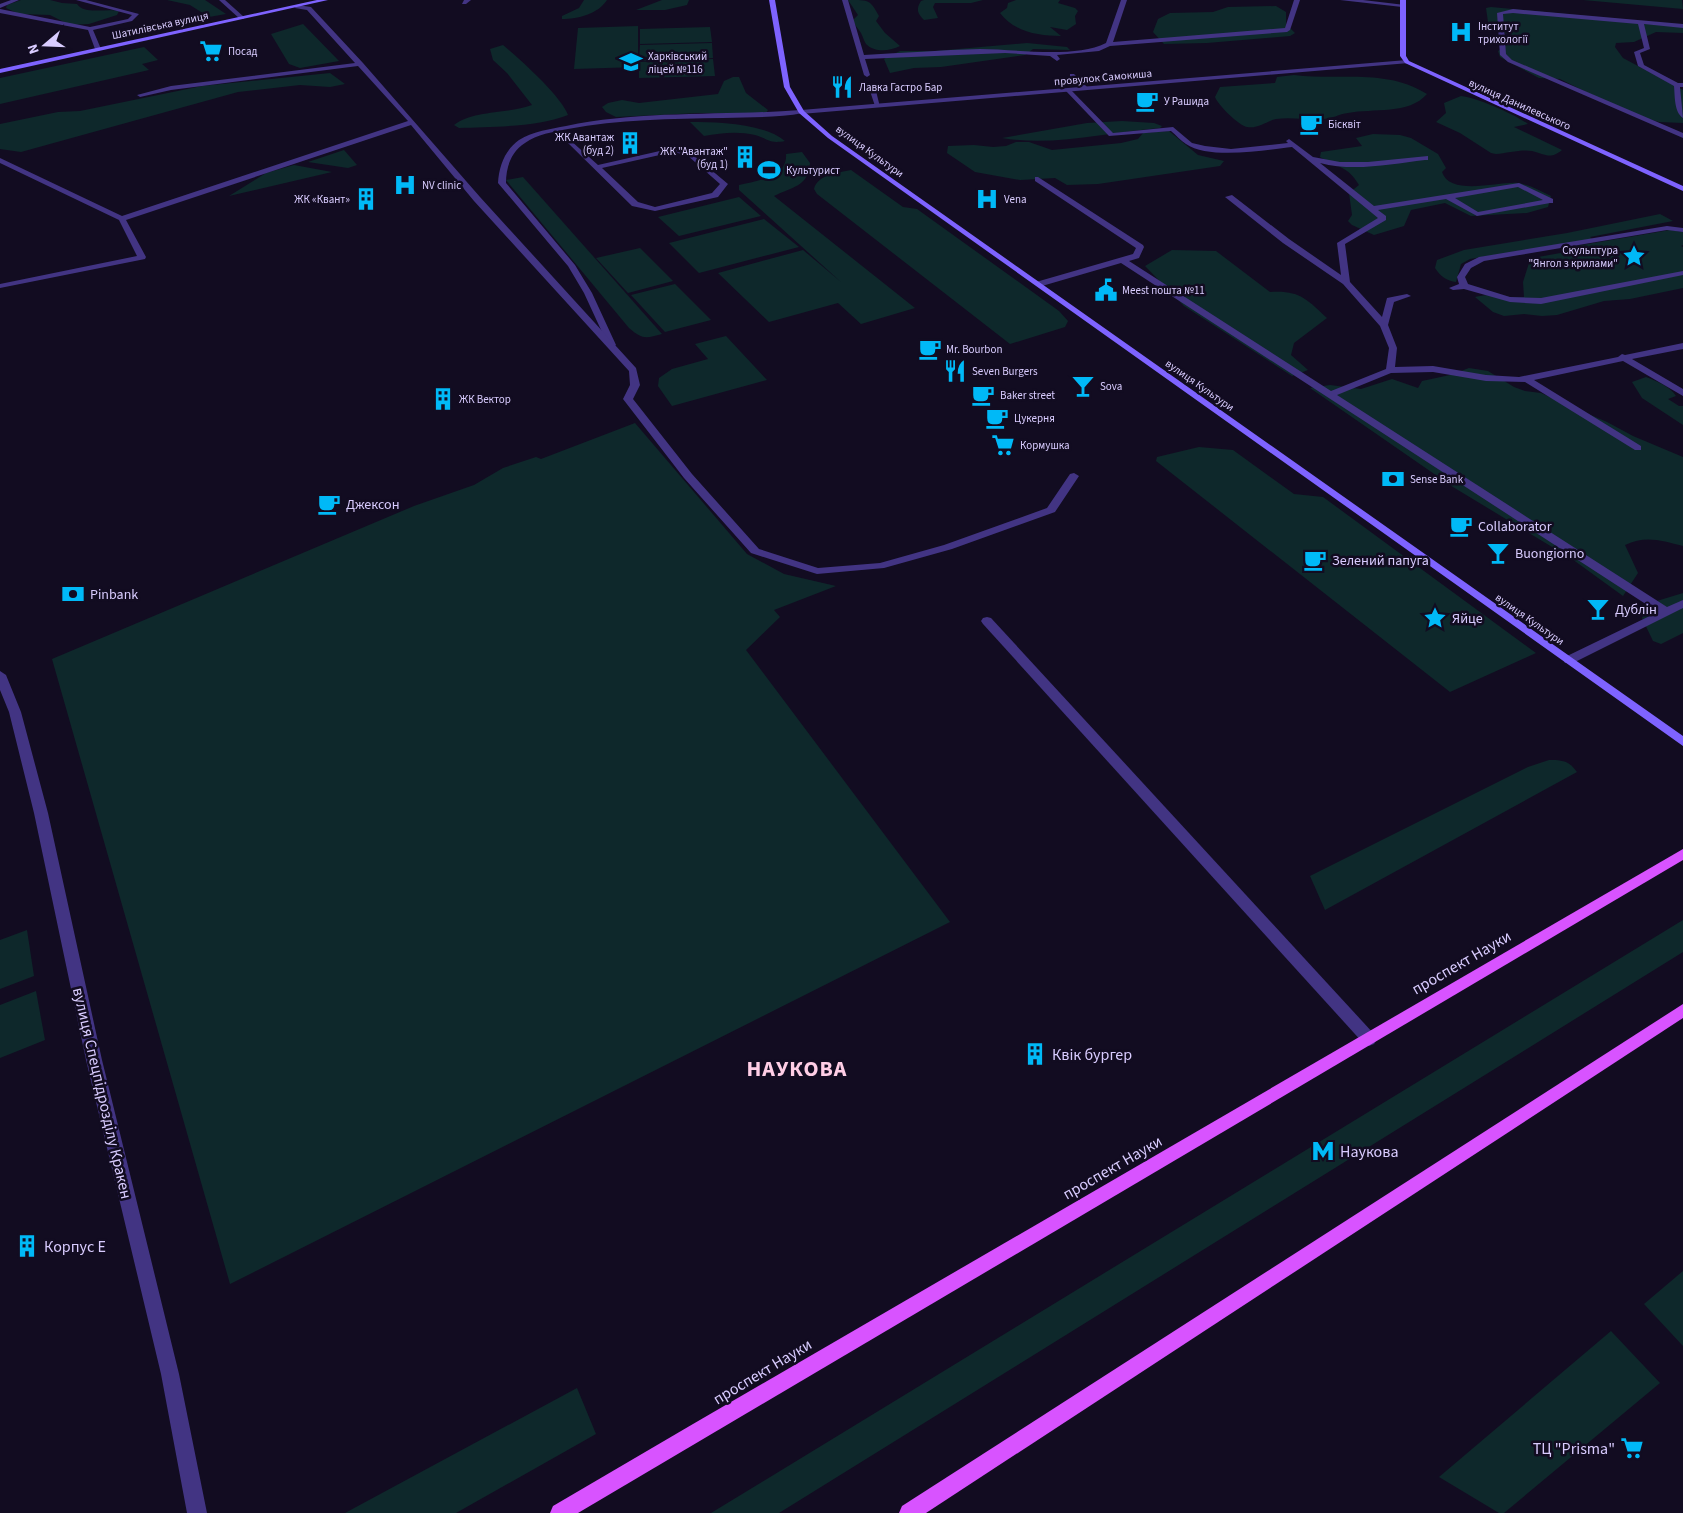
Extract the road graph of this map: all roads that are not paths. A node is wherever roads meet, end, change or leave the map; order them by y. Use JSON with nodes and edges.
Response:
{"nodes":[{"id":1,"x":16,"y":0,"type":"edge"},
{"id":2,"x":79,"y":0,"type":"edge"},
{"id":3,"x":222,"y":0,"type":"edge"},
{"id":4,"x":325,"y":0,"type":"edge"},
{"id":5,"x":772,"y":0,"type":"edge"},
{"id":6,"x":845,"y":0,"type":"edge"},
{"id":7,"x":1124,"y":0,"type":"edge"},
{"id":8,"x":1296,"y":0,"type":"edge"},
{"id":9,"x":1343,"y":0,"type":"edge"},
{"id":10,"x":1403,"y":3,"type":"edge"},
{"id":11,"x":0,"y":6,"type":"edge"},
{"id":12,"x":297,"y":6,"type":"junction"},
{"id":13,"x":0,"y":12,"type":"edge"},
{"id":14,"x":242,"y":18,"type":"junction"},
{"id":15,"x":1640,"y":22,"type":"junction"},
{"id":16,"x":1683,"y":26,"type":"edge"},
{"id":17,"x":90,"y":29,"type":"junction"},
{"id":18,"x":1109,"y":44,"type":"junction"},
{"id":19,"x":98,"y":50,"type":"junction"},
{"id":20,"x":1052,"y":54,"type":"junction"},
{"id":21,"x":862,"y":57,"type":"junction"},
{"id":22,"x":1058,"y":60,"type":"dead end"},
{"id":23,"x":1407,"y":62,"type":"junction"},
{"id":24,"x":361,"y":64,"type":"junction"},
{"id":25,"x":0,"y":71,"type":"edge"},
{"id":26,"x":867,"y":75,"type":"dead end"},
{"id":27,"x":1072,"y":75,"type":"dead end"},
{"id":28,"x":1680,"y":85,"type":"edge"},
{"id":29,"x":1085,"y":88,"type":"junction"},
{"id":30,"x":1068,"y":90,"type":"junction"},
{"id":31,"x":873,"y":91,"type":"dead end"},
{"id":32,"x":140,"y":95,"type":"dead end"},
{"id":33,"x":878,"y":106,"type":"junction"},
{"id":34,"x":801,"y":112,"type":"junction"},
{"id":35,"x":1683,"y":116,"type":"edge"},
{"id":36,"x":412,"y":122,"type":"junction"},
{"id":37,"x":1683,"y":136,"type":"edge"},
{"id":38,"x":570,"y":142,"type":"dead end"},
{"id":39,"x":1308,"y":157,"type":"junction"},
{"id":40,"x":1425,"y":158,"type":"dead end"},
{"id":41,"x":0,"y":160,"type":"edge"},
{"id":42,"x":597,"y":167,"type":"junction"},
{"id":43,"x":1038,"y":179,"type":"dead end"},
{"id":44,"x":1683,"y":189,"type":"edge"},
{"id":45,"x":1229,"y":197,"type":"dead end"},
{"id":46,"x":1448,"y":198,"type":"junction"},
{"id":47,"x":1372,"y":209,"type":"junction"},
{"id":48,"x":122,"y":219,"type":"junction"},
{"id":49,"x":1683,"y":230,"type":"edge"},
{"id":50,"x":1122,"y":260,"type":"junction"},
{"id":51,"x":1683,"y":274,"type":"edge"},
{"id":52,"x":1346,"y":282,"type":"junction"},
{"id":53,"x":1038,"y":284,"type":"junction"},
{"id":54,"x":0,"y":286,"type":"edge"},
{"id":55,"x":1464,"y":286,"type":"junction"},
{"id":56,"x":1453,"y":288,"type":"dead end"},
{"id":57,"x":1407,"y":296,"type":"dead end"},
{"id":58,"x":1384,"y":325,"type":"junction"},
{"id":59,"x":612,"y":345,"type":"junction"},
{"id":60,"x":1683,"y":346,"type":"edge"},
{"id":61,"x":1622,"y":357,"type":"junction"},
{"id":62,"x":1390,"y":370,"type":"junction"},
{"id":63,"x":1528,"y":379,"type":"junction"},
{"id":64,"x":1683,"y":393,"type":"edge"},
{"id":65,"x":1330,"y":395,"type":"junction"},
{"id":66,"x":1638,"y":448,"type":"dead end"},
{"id":67,"x":1074,"y":476,"type":"dead end"},
{"id":68,"x":1683,"y":604,"type":"edge"},
{"id":69,"x":1667,"y":612,"type":"junction"},
{"id":70,"x":986,"y":621,"type":"dead end"},
{"id":71,"x":1569,"y":660,"type":"junction"},
{"id":72,"x":0,"y":675,"type":"edge"},
{"id":73,"x":1683,"y":742,"type":"edge"},
{"id":74,"x":1683,"y":854,"type":"edge"},
{"id":75,"x":1683,"y":1010,"type":"edge"},
{"id":76,"x":1369,"y":1038,"type":"junction"},
{"id":77,"x":197,"y":1513,"type":"edge"},
{"id":78,"x":560,"y":1513,"type":"edge"},
{"id":79,"x":909,"y":1513,"type":"edge"}],
"edges":[{"from":1,"to":11,"type":"street"},
{"from":2,"to":17,"type":"street"},
{"from":3,"to":14,"type":"street"},
{"from":4,"to":12,"type":"street","name":"Шатилівська вулиця"},
{"from":5,"to":34,"type":"street","name":"вулиця Культури"},
{"from":6,"to":21,"type":"street"},
{"from":7,"to":18,"type":"street"},
{"from":8,"to":18,"type":"street"},
{"from":9,"to":10,"type":"street"},
{"from":10,"to":23,"type":"street"},
{"from":12,"to":14,"type":"street","name":"Шатилівська вулиця"},
{"from":12,"to":24,"type":"street"},
{"from":13,"to":17,"type":"street"},
{"from":14,"to":19,"type":"street","name":"Шатилівська вулиця"},
{"from":15,"to":16,"type":"street"},
{"from":15,"to":28,"type":"street"},
{"from":15,"to":37,"type":"street"},
{"from":17,"to":19,"type":"street"},
{"from":18,"to":20,"type":"street"},
{"from":19,"to":25,"type":"street","name":"Шатилівська вулиця"},
{"from":20,"to":21,"type":"street"},
{"from":20,"to":22,"type":"street"},
{"from":21,"to":26,"type":"street"},
{"from":23,"to":29,"type":"street","name":"провулок Самокиша"},
{"from":23,"to":44,"type":"street","name":"вулиця Данилевського"},
{"from":24,"to":32,"type":"street"},
{"from":24,"to":36,"type":"street"},
{"from":27,"to":29,"type":"street"},
{"from":28,"to":35,"type":"street"},
{"from":29,"to":30,"type":"street","name":"провулок Самокиша"},
{"from":30,"to":33,"type":"street","name":"провулок Самокиша"},
{"from":30,"to":39,"type":"street"},
{"from":31,"to":33,"type":"street"},
{"from":33,"to":34,"type":"street","name":"провулок Самокиша"},
{"from":34,"to":53,"type":"street","name":"вулиця Культури"},
{"from":34,"to":59,"type":"street","name":"провулок Самокиша"},
{"from":36,"to":48,"type":"street"},
{"from":36,"to":59,"type":"street"},
{"from":38,"to":42,"type":"street"},
{"from":39,"to":40,"type":"street"},
{"from":39,"to":47,"type":"street"},
{"from":41,"to":48,"type":"street"},
{"from":42,"to":42,"type":"street"},
{"from":43,"to":50,"type":"street"},
{"from":45,"to":52,"type":"street"},
{"from":46,"to":46,"type":"street"},
{"from":46,"to":47,"type":"street"},
{"from":47,"to":52,"type":"street"},
{"from":48,"to":54,"type":"street"},
{"from":49,"to":55,"type":"street"},
{"from":50,"to":53,"type":"street"},
{"from":50,"to":65,"type":"street"},
{"from":51,"to":55,"type":"street"},
{"from":52,"to":58,"type":"street"},
{"from":53,"to":71,"type":"street","name":"вулиця Культури"},
{"from":55,"to":56,"type":"street"},
{"from":57,"to":58,"type":"street"},
{"from":58,"to":62,"type":"street"},
{"from":59,"to":67,"type":"street"},
{"from":60,"to":61,"type":"street"},
{"from":61,"to":63,"type":"street"},
{"from":61,"to":64,"type":"street"},
{"from":62,"to":63,"type":"street"},
{"from":62,"to":65,"type":"street"},
{"from":63,"to":66,"type":"street"},
{"from":65,"to":69,"type":"street"},
{"from":68,"to":69,"type":"street"},
{"from":69,"to":71,"type":"street"},
{"from":70,"to":76,"type":"street"},
{"from":71,"to":73,"type":"street","name":"вулиця Культури"},
{"from":72,"to":77,"type":"street","name":"вулиця Спецпідрозділу Кракен"},
{"from":74,"to":76,"type":"main road","name":"проспект Науки"},
{"from":75,"to":79,"type":"main road"},
{"from":76,"to":78,"type":"main road","name":"проспект Науки"}]}
